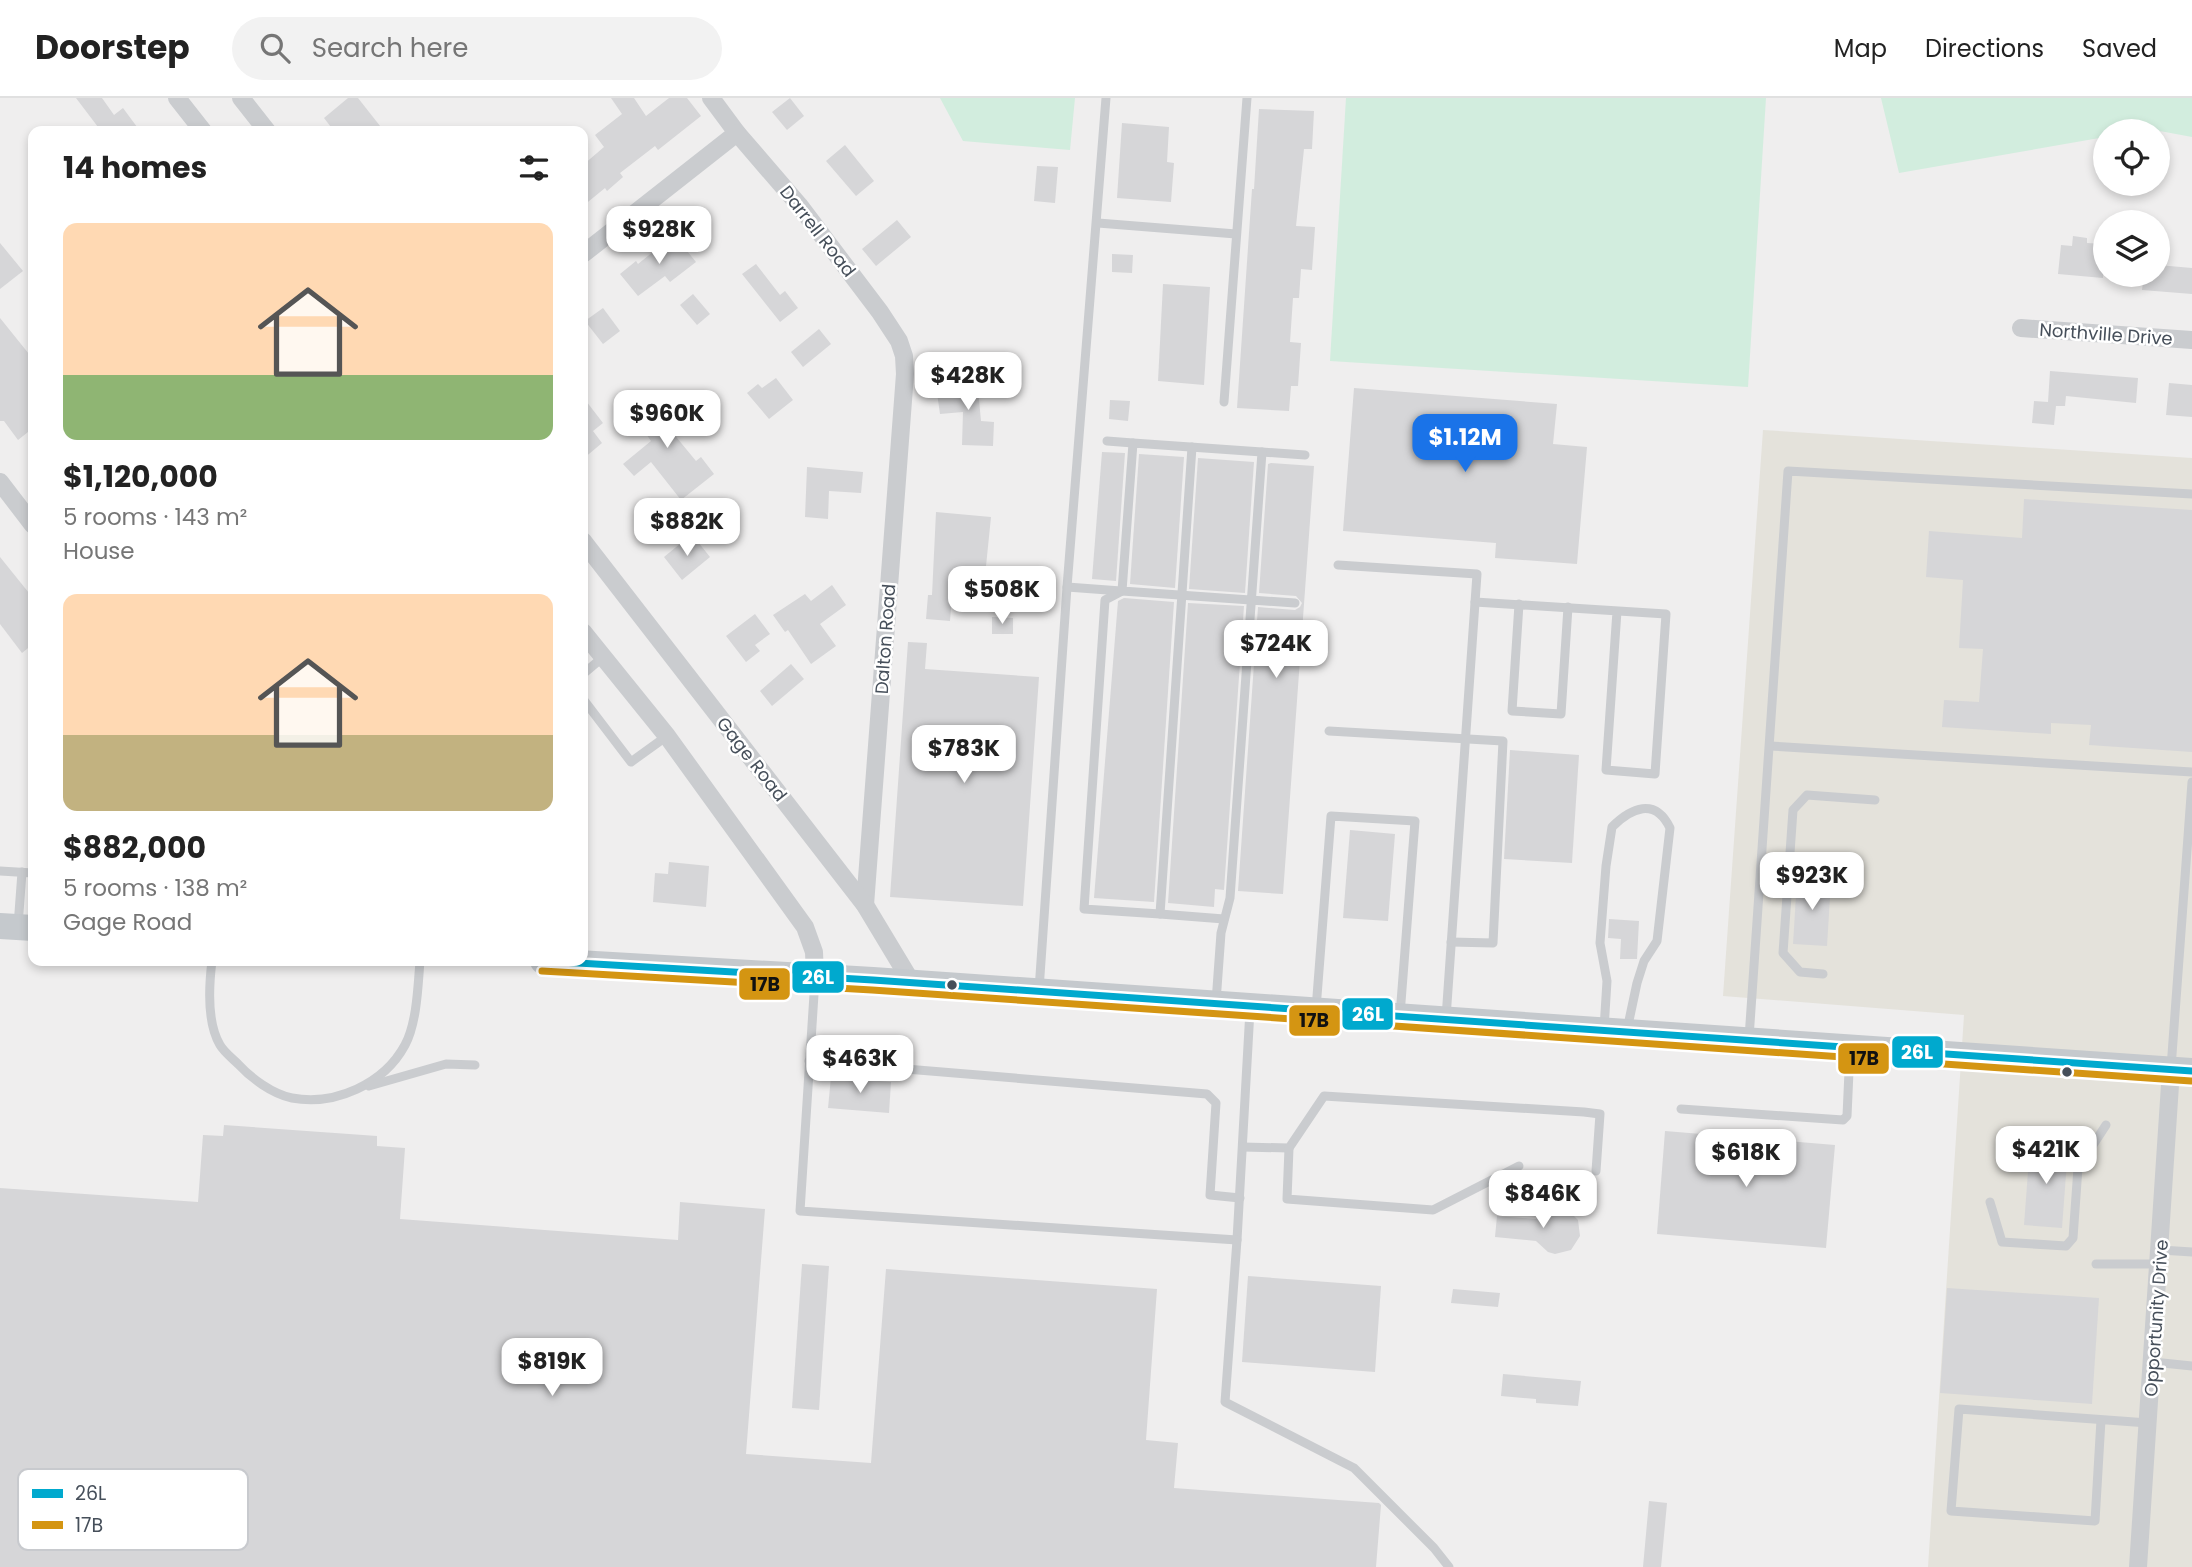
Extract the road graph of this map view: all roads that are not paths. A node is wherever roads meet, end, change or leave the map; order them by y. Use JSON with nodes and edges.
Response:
{"nodes":[{"id":1,"x":177,"y":98,"type":"edge"},
{"id":2,"x":241,"y":98,"type":"edge"},
{"id":3,"x":712,"y":98,"type":"edge"},
{"id":4,"x":1106,"y":98,"type":"edge"},
{"id":5,"x":1247,"y":98,"type":"edge"},
{"id":6,"x":199,"y":126,"type":"edge"},
{"id":7,"x":263,"y":126,"type":"edge"},
{"id":8,"x":737,"y":133,"type":"junction"},
{"id":9,"x":1098,"y":223,"type":"junction"},
{"id":10,"x":1236,"y":234,"type":"junction"},
{"id":11,"x":588,"y":250,"type":"edge"},
{"id":12,"x":2021,"y":328,"type":"dead end"},
{"id":13,"x":2192,"y":340,"type":"edge"},
{"id":14,"x":905,"y":374,"type":"joint"},
{"id":15,"x":1224,"y":402,"type":"dead end"},
{"id":16,"x":1107,"y":442,"type":"dead end"},
{"id":17,"x":1133,"y":443,"type":"junction"},
{"id":18,"x":1192,"y":447,"type":"junction"},
{"id":19,"x":1262,"y":452,"type":"junction"},
{"id":20,"x":1306,"y":455,"type":"dead end"},
{"id":21,"x":0,"y":482,"type":"edge"},
{"id":22,"x":2192,"y":494,"type":"edge"},
{"id":23,"x":28,"y":518,"type":"edge"},
{"id":24,"x":588,"y":547,"type":"edge"},
{"id":25,"x":1338,"y":565,"type":"dead end"},
{"id":26,"x":1067,"y":587,"type":"junction"},
{"id":27,"x":1122,"y":591,"type":"junction"},
{"id":28,"x":1182,"y":595,"type":"junction"},
{"id":29,"x":1251,"y":600,"type":"junction"},
{"id":30,"x":1475,"y":601,"type":"junction"},
{"id":31,"x":1295,"y":603,"type":"dead end"},
{"id":32,"x":1519,"y":604,"type":"junction"},
{"id":33,"x":1568,"y":607,"type":"junction"},
{"id":34,"x":1617,"y":611,"type":"junction"},
{"id":35,"x":588,"y":639,"type":"edge"},
{"id":36,"x":602,"y":658,"type":"junction"},
{"id":37,"x":588,"y":670,"type":"edge"},
{"id":38,"x":588,"y":706,"type":"edge"},
{"id":39,"x":1329,"y":732,"type":"dead end"},
{"id":40,"x":667,"y":736,"type":"junction"},
{"id":41,"x":1466,"y":738,"type":"junction"},
{"id":42,"x":1770,"y":746,"type":"junction"},
{"id":43,"x":2192,"y":772,"type":"edge"},
{"id":44,"x":2192,"y":782,"type":"edge"},
{"id":45,"x":1875,"y":800,"type":"dead end"},
{"id":46,"x":0,"y":871,"type":"edge"},
{"id":47,"x":22,"y":872,"type":"junction"},
{"id":48,"x":28,"y":873,"type":"edge"},
{"id":49,"x":865,"y":905,"type":"junction"},
{"id":50,"x":1160,"y":914,"type":"junction"},
{"id":51,"x":1224,"y":919,"type":"junction"},
{"id":52,"x":17,"y":927,"type":"edge"},
{"id":53,"x":1451,"y":942,"type":"junction"},
{"id":54,"x":588,"y":964,"type":"edge"},
{"id":55,"x":211,"y":966,"type":"edge"},
{"id":56,"x":419,"y":966,"type":"edge"},
{"id":57,"x":1823,"y":974,"type":"dead end"},
{"id":58,"x":815,"y":977,"type":"junction"},
{"id":59,"x":912,"y":983,"type":"junction"},
{"id":60,"x":1039,"y":992,"type":"junction"},
{"id":61,"x":1216,"y":1004,"type":"junction"},
{"id":62,"x":1250,"y":1006,"type":"junction"},
{"id":63,"x":1316,"y":1011,"type":"junction"},
{"id":64,"x":1400,"y":1016,"type":"junction"},
{"id":65,"x":1445,"y":1019,"type":"junction"},
{"id":66,"x":1615,"y":1031,"type":"junction"},
{"id":67,"x":1749,"y":1040,"type":"junction"},
{"id":68,"x":1850,"y":1047,"type":"junction"},
{"id":69,"x":809,"y":1061,"type":"junction"},
{"id":70,"x":475,"y":1065,"type":"dead end"},
{"id":71,"x":2181,"y":1070,"type":"edge"},
{"id":72,"x":360,"y":1089,"type":"junction"},
{"id":73,"x":1681,"y":1109,"type":"dead end"},
{"id":74,"x":2106,"y":1125,"type":"dead end"},
{"id":75,"x":1243,"y":1147,"type":"junction"},
{"id":76,"x":1289,"y":1148,"type":"junction"},
{"id":77,"x":1519,"y":1166,"type":"dead end"},
{"id":78,"x":1596,"y":1171,"type":"dead end"},
{"id":79,"x":1240,"y":1198,"type":"junction"},
{"id":80,"x":1990,"y":1202,"type":"dead end"},
{"id":81,"x":1237,"y":1240,"type":"junction"},
{"id":82,"x":2192,"y":1252,"type":"edge"},
{"id":83,"x":2160,"y":1257,"type":"junction"},
{"id":84,"x":2096,"y":1264,"type":"dead end"},
{"id":85,"x":2153,"y":1362,"type":"junction"},
{"id":86,"x":2192,"y":1366,"type":"edge"},
{"id":87,"x":2101,"y":1420,"type":"junction"},
{"id":88,"x":2148,"y":1423,"type":"junction"},
{"id":89,"x":1449,"y":1567,"type":"edge"},
{"id":90,"x":2138,"y":1567,"type":"edge"}],
"edges":[{"from":1,"to":6,"type":"street"},
{"from":2,"to":7,"type":"street"},
{"from":3,"to":8,"type":"street","name":"Darrell Road"},
{"from":4,"to":9,"type":"lane"},
{"from":5,"to":10,"type":"lane"},
{"from":8,"to":11,"type":"street"},
{"from":8,"to":14,"type":"street","name":"Darrell Road"},
{"from":9,"to":10,"type":"lane"},
{"from":9,"to":26,"type":"lane"},
{"from":10,"to":15,"type":"lane"},
{"from":12,"to":13,"type":"street","name":"Northville Drive"},
{"from":14,"to":49,"type":"street","name":"Dalton Road"},
{"from":16,"to":17,"type":"lane"},
{"from":17,"to":18,"type":"lane"},
{"from":17,"to":27,"type":"lane"},
{"from":18,"to":19,"type":"lane"},
{"from":18,"to":28,"type":"lane"},
{"from":19,"to":20,"type":"lane"},
{"from":19,"to":29,"type":"lane"},
{"from":21,"to":23,"type":"street"},
{"from":22,"to":42,"type":"lane"},
{"from":24,"to":49,"type":"street","name":"Gage Road"},
{"from":25,"to":30,"type":"lane"},
{"from":26,"to":27,"type":"lane"},
{"from":26,"to":60,"type":"lane"},
{"from":27,"to":28,"type":"lane"},
{"from":27,"to":50,"type":"lane"},
{"from":28,"to":29,"type":"lane"},
{"from":28,"to":50,"type":"lane"},
{"from":29,"to":31,"type":"lane"},
{"from":29,"to":51,"type":"lane"},
{"from":30,"to":32,"type":"lane"},
{"from":30,"to":41,"type":"lane"},
{"from":32,"to":33,"type":"lane"},
{"from":32,"to":33,"type":"lane"},
{"from":33,"to":34,"type":"lane"},
{"from":34,"to":34,"type":"lane"},
{"from":35,"to":36,"type":"street"},
{"from":36,"to":37,"type":"lane"},
{"from":36,"to":40,"type":"street"},
{"from":38,"to":40,"type":"lane"},
{"from":39,"to":41,"type":"lane"},
{"from":40,"to":58,"type":"street"},
{"from":41,"to":53,"type":"lane"},
{"from":41,"to":53,"type":"lane"},
{"from":42,"to":43,"type":"lane"},
{"from":42,"to":67,"type":"lane"},
{"from":44,"to":71,"type":"lane"},
{"from":45,"to":57,"type":"lane"},
{"from":46,"to":47,"type":"lane"},
{"from":47,"to":48,"type":"lane"},
{"from":47,"to":52,"type":"lane"},
{"from":49,"to":59,"type":"street","name":"Gage Road"},
{"from":50,"to":51,"type":"lane"},
{"from":51,"to":61,"type":"lane"},
{"from":53,"to":65,"type":"lane"},
{"from":54,"to":58,"type":"main road"},
{"from":55,"to":72,"type":"lane"},
{"from":56,"to":72,"type":"lane"},
{"from":58,"to":59,"type":"main road"},
{"from":58,"to":69,"type":"lane"},
{"from":59,"to":60,"type":"main road"},
{"from":60,"to":61,"type":"main road"},
{"from":61,"to":62,"type":"main road"},
{"from":62,"to":63,"type":"main road"},
{"from":62,"to":75,"type":"lane"},
{"from":63,"to":64,"type":"main road"},
{"from":63,"to":64,"type":"lane"},
{"from":64,"to":65,"type":"main road"},
{"from":65,"to":66,"type":"main road"},
{"from":66,"to":66,"type":"lane"},
{"from":66,"to":67,"type":"main road"},
{"from":67,"to":68,"type":"main road"},
{"from":68,"to":71,"type":"main road"},
{"from":68,"to":73,"type":"lane"},
{"from":69,"to":79,"type":"lane"},
{"from":69,"to":81,"type":"lane"},
{"from":70,"to":72,"type":"lane"},
{"from":71,"to":83,"type":"street","name":"Opportunity Drive"},
{"from":74,"to":80,"type":"lane"},
{"from":75,"to":76,"type":"lane"},
{"from":75,"to":79,"type":"lane"},
{"from":76,"to":77,"type":"lane"},
{"from":76,"to":78,"type":"lane"},
{"from":79,"to":81,"type":"lane"},
{"from":81,"to":89,"type":"lane"},
{"from":82,"to":83,"type":"lane"},
{"from":83,"to":84,"type":"lane"},
{"from":83,"to":85,"type":"street","name":"Opportunity Drive"},
{"from":85,"to":86,"type":"lane"},
{"from":85,"to":88,"type":"street","name":"Opportunity Drive"},
{"from":87,"to":87,"type":"lane"},
{"from":87,"to":88,"type":"lane"},
{"from":88,"to":90,"type":"street","name":"Opportunity Drive"}]}
